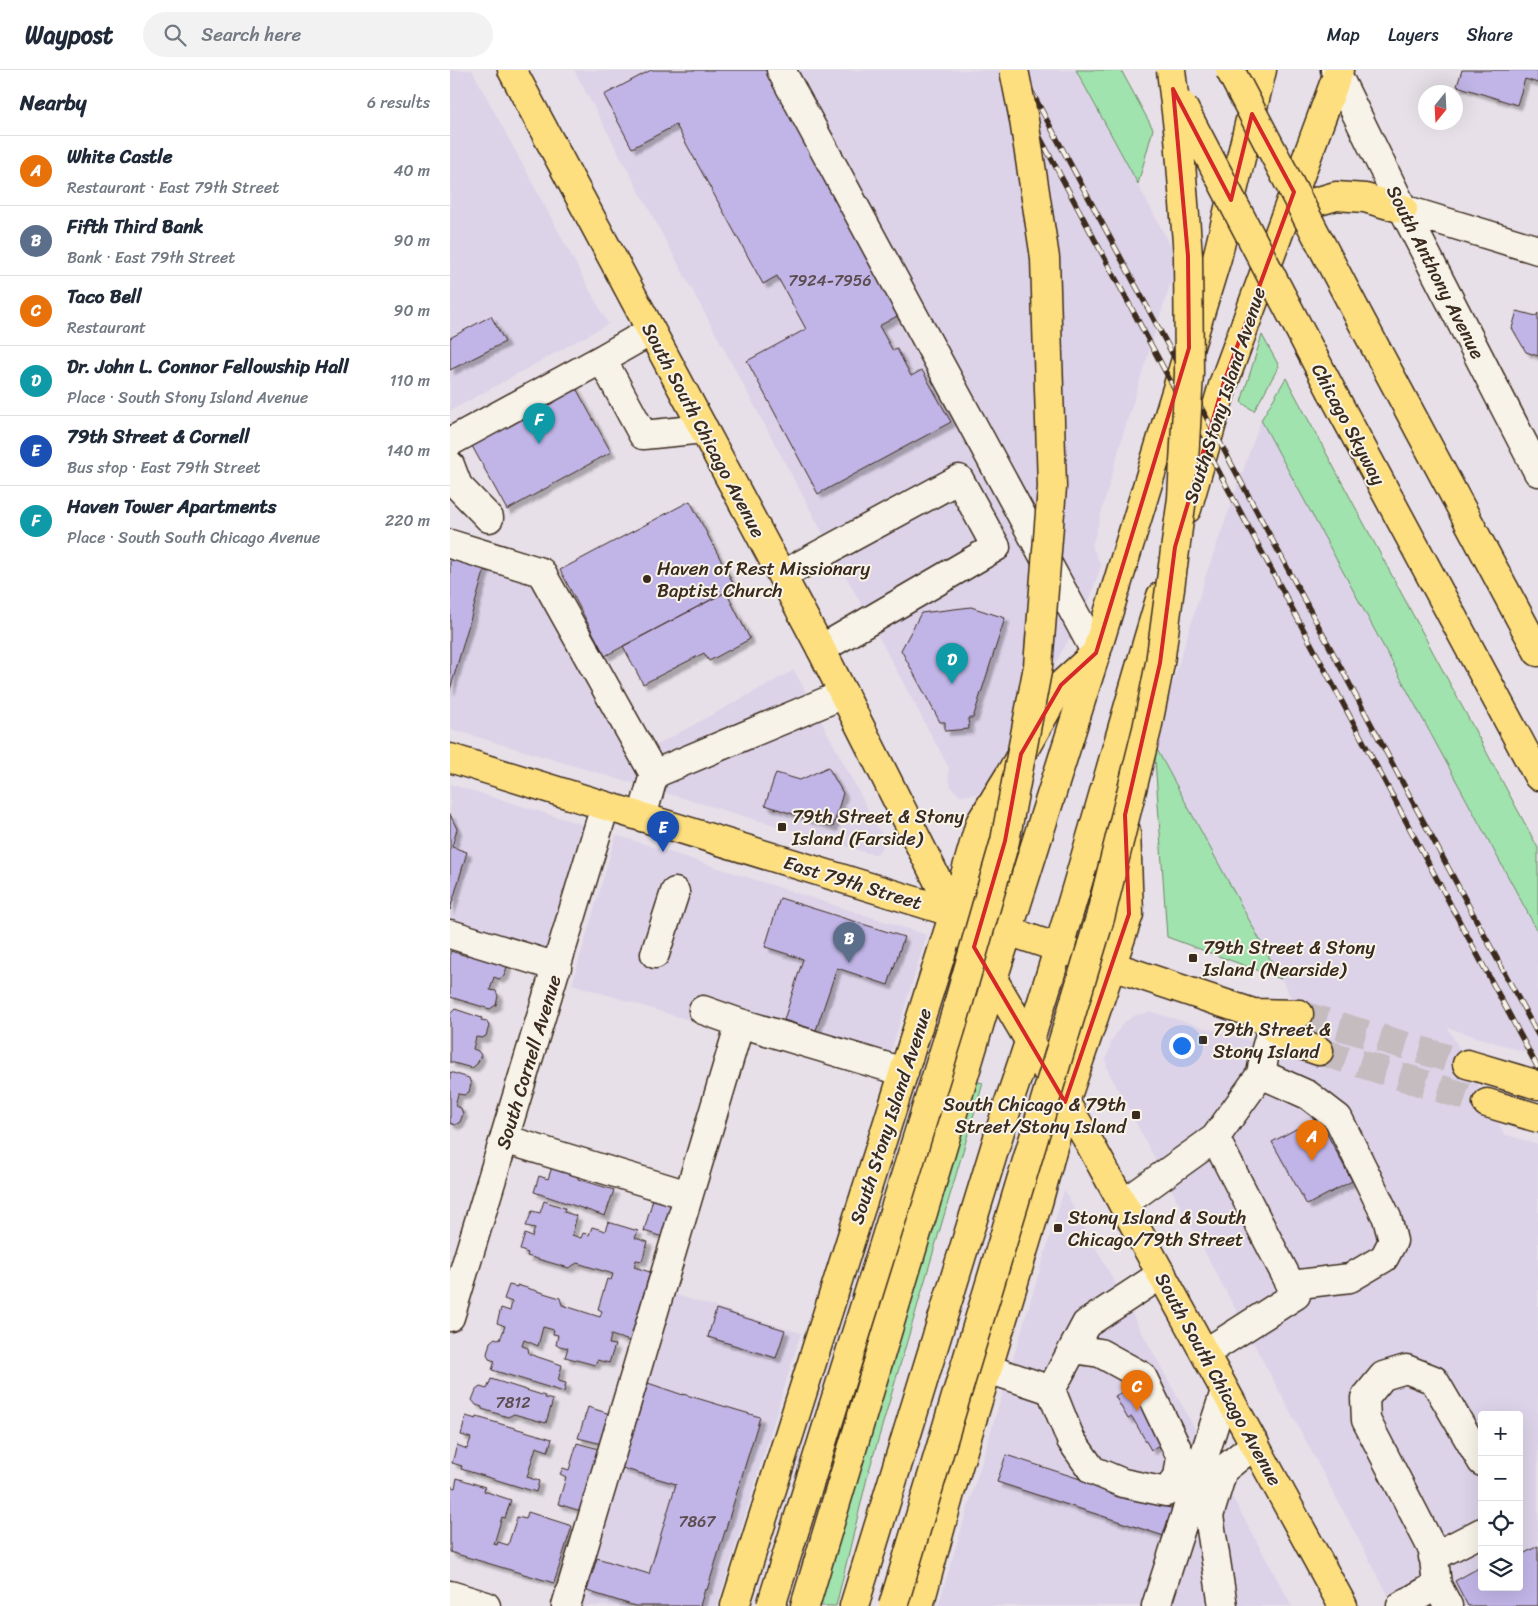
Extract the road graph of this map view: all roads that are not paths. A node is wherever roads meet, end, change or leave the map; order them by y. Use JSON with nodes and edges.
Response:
{"nodes":[{"id":1,"x":512,"y":70,"type":"edge"},
{"id":2,"x":781,"y":70,"type":"edge"},
{"id":3,"x":1014,"y":70,"type":"edge"},
{"id":4,"x":1230,"y":70,"type":"edge"},
{"id":5,"x":1262,"y":70,"type":"edge"},
{"id":6,"x":1337,"y":72,"type":"edge"},
{"id":7,"x":1168,"y":73,"type":"edge"},
{"id":8,"x":1403,"y":209,"type":"junction"},
{"id":9,"x":1284,"y":219,"type":"junction"},
{"id":10,"x":1538,"y":250,"type":"edge"},
{"id":11,"x":651,"y":331,"type":"junction"},
{"id":12,"x":602,"y":359,"type":"junction"},
{"id":13,"x":704,"y":430,"type":"junction"},
{"id":14,"x":450,"y":442,"type":"edge"},
{"id":15,"x":450,"y":464,"type":"edge"},
{"id":16,"x":1538,"y":472,"type":"edge"},
{"id":17,"x":489,"y":518,"type":"dead end"},
{"id":18,"x":450,"y":544,"type":"edge"},
{"id":19,"x":782,"y":575,"type":"junction"},
{"id":20,"x":820,"y":649,"type":"junction"},
{"id":21,"x":1538,"y":652,"type":"edge"},
{"id":22,"x":1096,"y":653,"type":"junction"},
{"id":23,"x":844,"y":694,"type":"junction"},
{"id":24,"x":1123,"y":724,"type":"junction"},
{"id":25,"x":450,"y":758,"type":"edge"},
{"id":26,"x":654,"y":774,"type":"junction"},
{"id":27,"x":1538,"y":776,"type":"edge"},
{"id":28,"x":606,"y":806,"type":"junction"},
{"id":29,"x":642,"y":817,"type":"junction"},
{"id":30,"x":675,"y":892,"type":"dead end"},
{"id":31,"x":954,"y":913,"type":"junction"},
{"id":32,"x":1009,"y":931,"type":"junction"},
{"id":33,"x":450,"y":934,"type":"edge"},
{"id":34,"x":1058,"y":949,"type":"junction"},
{"id":35,"x":655,"y":954,"type":"dead end"},
{"id":36,"x":557,"y":967,"type":"junction"},
{"id":37,"x":1112,"y":967,"type":"junction"},
{"id":38,"x":992,"y":979,"type":"junction"},
{"id":39,"x":703,"y":1010,"type":"dead end"},
{"id":40,"x":1299,"y":1014,"type":"tunnel mouth"},
{"id":41,"x":1263,"y":1020,"type":"junction"},
{"id":42,"x":740,"y":1023,"type":"junction"},
{"id":43,"x":1030,"y":1041,"type":"junction"},
{"id":44,"x":1319,"y":1050,"type":"tunnel mouth"},
{"id":45,"x":1467,"y":1064,"type":"tunnel mouth"},
{"id":46,"x":904,"y":1072,"type":"junction"},
{"id":47,"x":1261,"y":1074,"type":"junction"},
{"id":48,"x":1538,"y":1085,"type":"edge"},
{"id":49,"x":1065,"y":1102,"type":"junction"},
{"id":50,"x":1487,"y":1103,"type":"tunnel mouth"},
{"id":51,"x":1538,"y":1118,"type":"edge"},
{"id":52,"x":1215,"y":1138,"type":"junction"},
{"id":53,"x":504,"y":1139,"type":"junction"},
{"id":54,"x":688,"y":1195,"type":"junction"},
{"id":55,"x":1123,"y":1204,"type":"junction"},
{"id":56,"x":1162,"y":1274,"type":"junction"},
{"id":57,"x":1291,"y":1286,"type":"junction"},
{"id":58,"x":450,"y":1317,"type":"edge"},
{"id":59,"x":1073,"y":1349,"type":"junction"},
{"id":60,"x":1205,"y":1354,"type":"junction"},
{"id":61,"x":988,"y":1369,"type":"junction"},
{"id":62,"x":1051,"y":1390,"type":"junction"},
{"id":63,"x":1226,"y":1391,"type":"junction"},
{"id":64,"x":1255,"y":1444,"type":"junction"},
{"id":65,"x":1478,"y":1456,"type":"edge"},
{"id":66,"x":1478,"y":1534,"type":"edge"},
{"id":67,"x":1433,"y":1557,"type":"junction"},
{"id":68,"x":450,"y":1595,"type":"edge"},
{"id":69,"x":1442,"y":1595,"type":"edge"},
{"id":70,"x":486,"y":1606,"type":"edge"},
{"id":71,"x":566,"y":1606,"type":"edge"},
{"id":72,"x":735,"y":1606,"type":"edge"},
{"id":73,"x":771,"y":1606,"type":"edge"},
{"id":74,"x":805,"y":1606,"type":"edge"},
{"id":75,"x":854,"y":1606,"type":"edge"},
{"id":76,"x":893,"y":1606,"type":"edge"},
{"id":77,"x":919,"y":1606,"type":"edge"},
{"id":78,"x":1156,"y":1606,"type":"edge"},
{"id":79,"x":1223,"y":1606,"type":"edge"},
{"id":80,"x":1343,"y":1606,"type":"edge"},
{"id":81,"x":1400,"y":1606,"type":"edge"}],
"edges":[{"from":1,"to":11,"type":"main road","name":"South South Chicago Avenue"},
{"from":2,"to":22,"type":"street"},
{"from":3,"to":73,"type":"main road","bridge":true},
{"from":4,"to":21,"type":"main road","bridge":true},
{"from":5,"to":22,"type":"main road"},
{"from":6,"to":8,"type":"street","name":"South Anthony Avenue"},
{"from":6,"to":9,"type":"main road","name":"South Stony Island Avenue"},
{"from":7,"to":27,"type":"main road","name":"Chicago Skyway","bridge":true},
{"from":7,"to":76,"type":"main road","bridge":true},
{"from":8,"to":9,"type":"main road"},
{"from":8,"to":10,"type":"street"},
{"from":8,"to":16,"type":"street","name":"South Anthony Avenue"},
{"from":9,"to":24,"type":"main road","name":"South Stony Island Avenue"},
{"from":11,"to":12,"type":"street"},
{"from":11,"to":13,"type":"main road","name":"South South Chicago Avenue"},
{"from":12,"to":13,"type":"street"},
{"from":12,"to":14,"type":"street"},
{"from":13,"to":19,"type":"main road","name":"South South Chicago Avenue"},
{"from":15,"to":17,"type":"street"},
{"from":18,"to":26,"type":"street"},
{"from":19,"to":20,"type":"main road","name":"South South Chicago Avenue"},
{"from":19,"to":20,"type":"street"},
{"from":20,"to":23,"type":"main road","name":"South South Chicago Avenue"},
{"from":22,"to":31,"type":"main road","name":"South Stony Island Avenue"},
{"from":22,"to":32,"type":"main road"},
{"from":23,"to":26,"type":"street"},
{"from":23,"to":31,"type":"main road","name":"South South Chicago Avenue"},
{"from":24,"to":34,"type":"main road","name":"South Stony Island Avenue"},
{"from":24,"to":37,"type":"main road","name":"South Stony Island Avenue"},
{"from":25,"to":28,"type":"main road","name":"East 79th Street"},
{"from":26,"to":29,"type":"street"},
{"from":28,"to":29,"type":"main road","name":"East 79th Street"},
{"from":28,"to":36,"type":"street","name":"South Cornell Avenue"},
{"from":29,"to":31,"type":"main road","name":"East 79th Street"},
{"from":30,"to":35,"type":"street"},
{"from":31,"to":32,"type":"main road","name":"East 79th Street"},
{"from":31,"to":38,"type":"main road","name":"South South Chicago Avenue"},
{"from":31,"to":46,"type":"main road","name":"South Stony Island Avenue"},
{"from":32,"to":34,"type":"main road","name":"East 79th Street"},
{"from":32,"to":38,"type":"main road"},
{"from":33,"to":36,"type":"street"},
{"from":34,"to":37,"type":"main road","name":"East 79th Street"},
{"from":34,"to":43,"type":"main road","name":"South Stony Island Avenue"},
{"from":36,"to":53,"type":"street","name":"South Cornell Avenue"},
{"from":37,"to":41,"type":"main road","name":"East 79th Street"},
{"from":37,"to":49,"type":"main road","name":"South Stony Island Avenue"},
{"from":38,"to":43,"type":"main road","name":"South South Chicago Avenue"},
{"from":38,"to":74,"type":"main road"},
{"from":39,"to":42,"type":"street"},
{"from":40,"to":41,"type":"main road","name":"East 79th Street"},
{"from":41,"to":44,"type":"main road","name":"East 79th Street"},
{"from":41,"to":47,"type":"street"},
{"from":42,"to":46,"type":"street"},
{"from":42,"to":54,"type":"street"},
{"from":43,"to":49,"type":"main road","name":"South South Chicago Avenue"},
{"from":43,"to":75,"type":"main road","name":"South Stony Island Avenue"},
{"from":45,"to":48,"type":"main road"},
{"from":46,"to":72,"type":"main road","name":"South Stony Island Avenue"},
{"from":47,"to":52,"type":"street"},
{"from":47,"to":57,"type":"street"},
{"from":49,"to":55,"type":"main road","name":"South South Chicago Avenue"},
{"from":49,"to":61,"type":"main road","name":"South Stony Island Avenue"},
{"from":50,"to":51,"type":"main road"},
{"from":52,"to":55,"type":"street"},
{"from":52,"to":57,"type":"street"},
{"from":53,"to":54,"type":"street"},
{"from":53,"to":58,"type":"street","name":"South Cornell Avenue"},
{"from":54,"to":71,"type":"street"},
{"from":55,"to":56,"type":"main road","name":"South South Chicago Avenue"},
{"from":56,"to":59,"type":"street"},
{"from":56,"to":60,"type":"main road","name":"South South Chicago Avenue"},
{"from":57,"to":60,"type":"street"},
{"from":59,"to":62,"type":"street"},
{"from":59,"to":62,"type":"street"},
{"from":60,"to":63,"type":"main road","name":"South South Chicago Avenue"},
{"from":61,"to":62,"type":"street"},
{"from":61,"to":77,"type":"main road","name":"South Stony Island Avenue"},
{"from":63,"to":64,"type":"main road","name":"South South Chicago Avenue"},
{"from":63,"to":78,"type":"street"},
{"from":64,"to":79,"type":"street"},
{"from":64,"to":80,"type":"main road","name":"South South Chicago Avenue"},
{"from":65,"to":67,"type":"street"},
{"from":66,"to":67,"type":"street"},
{"from":67,"to":69,"type":"street"},
{"from":68,"to":70,"type":"street"},
{"from":69,"to":81,"type":"street"}]}
